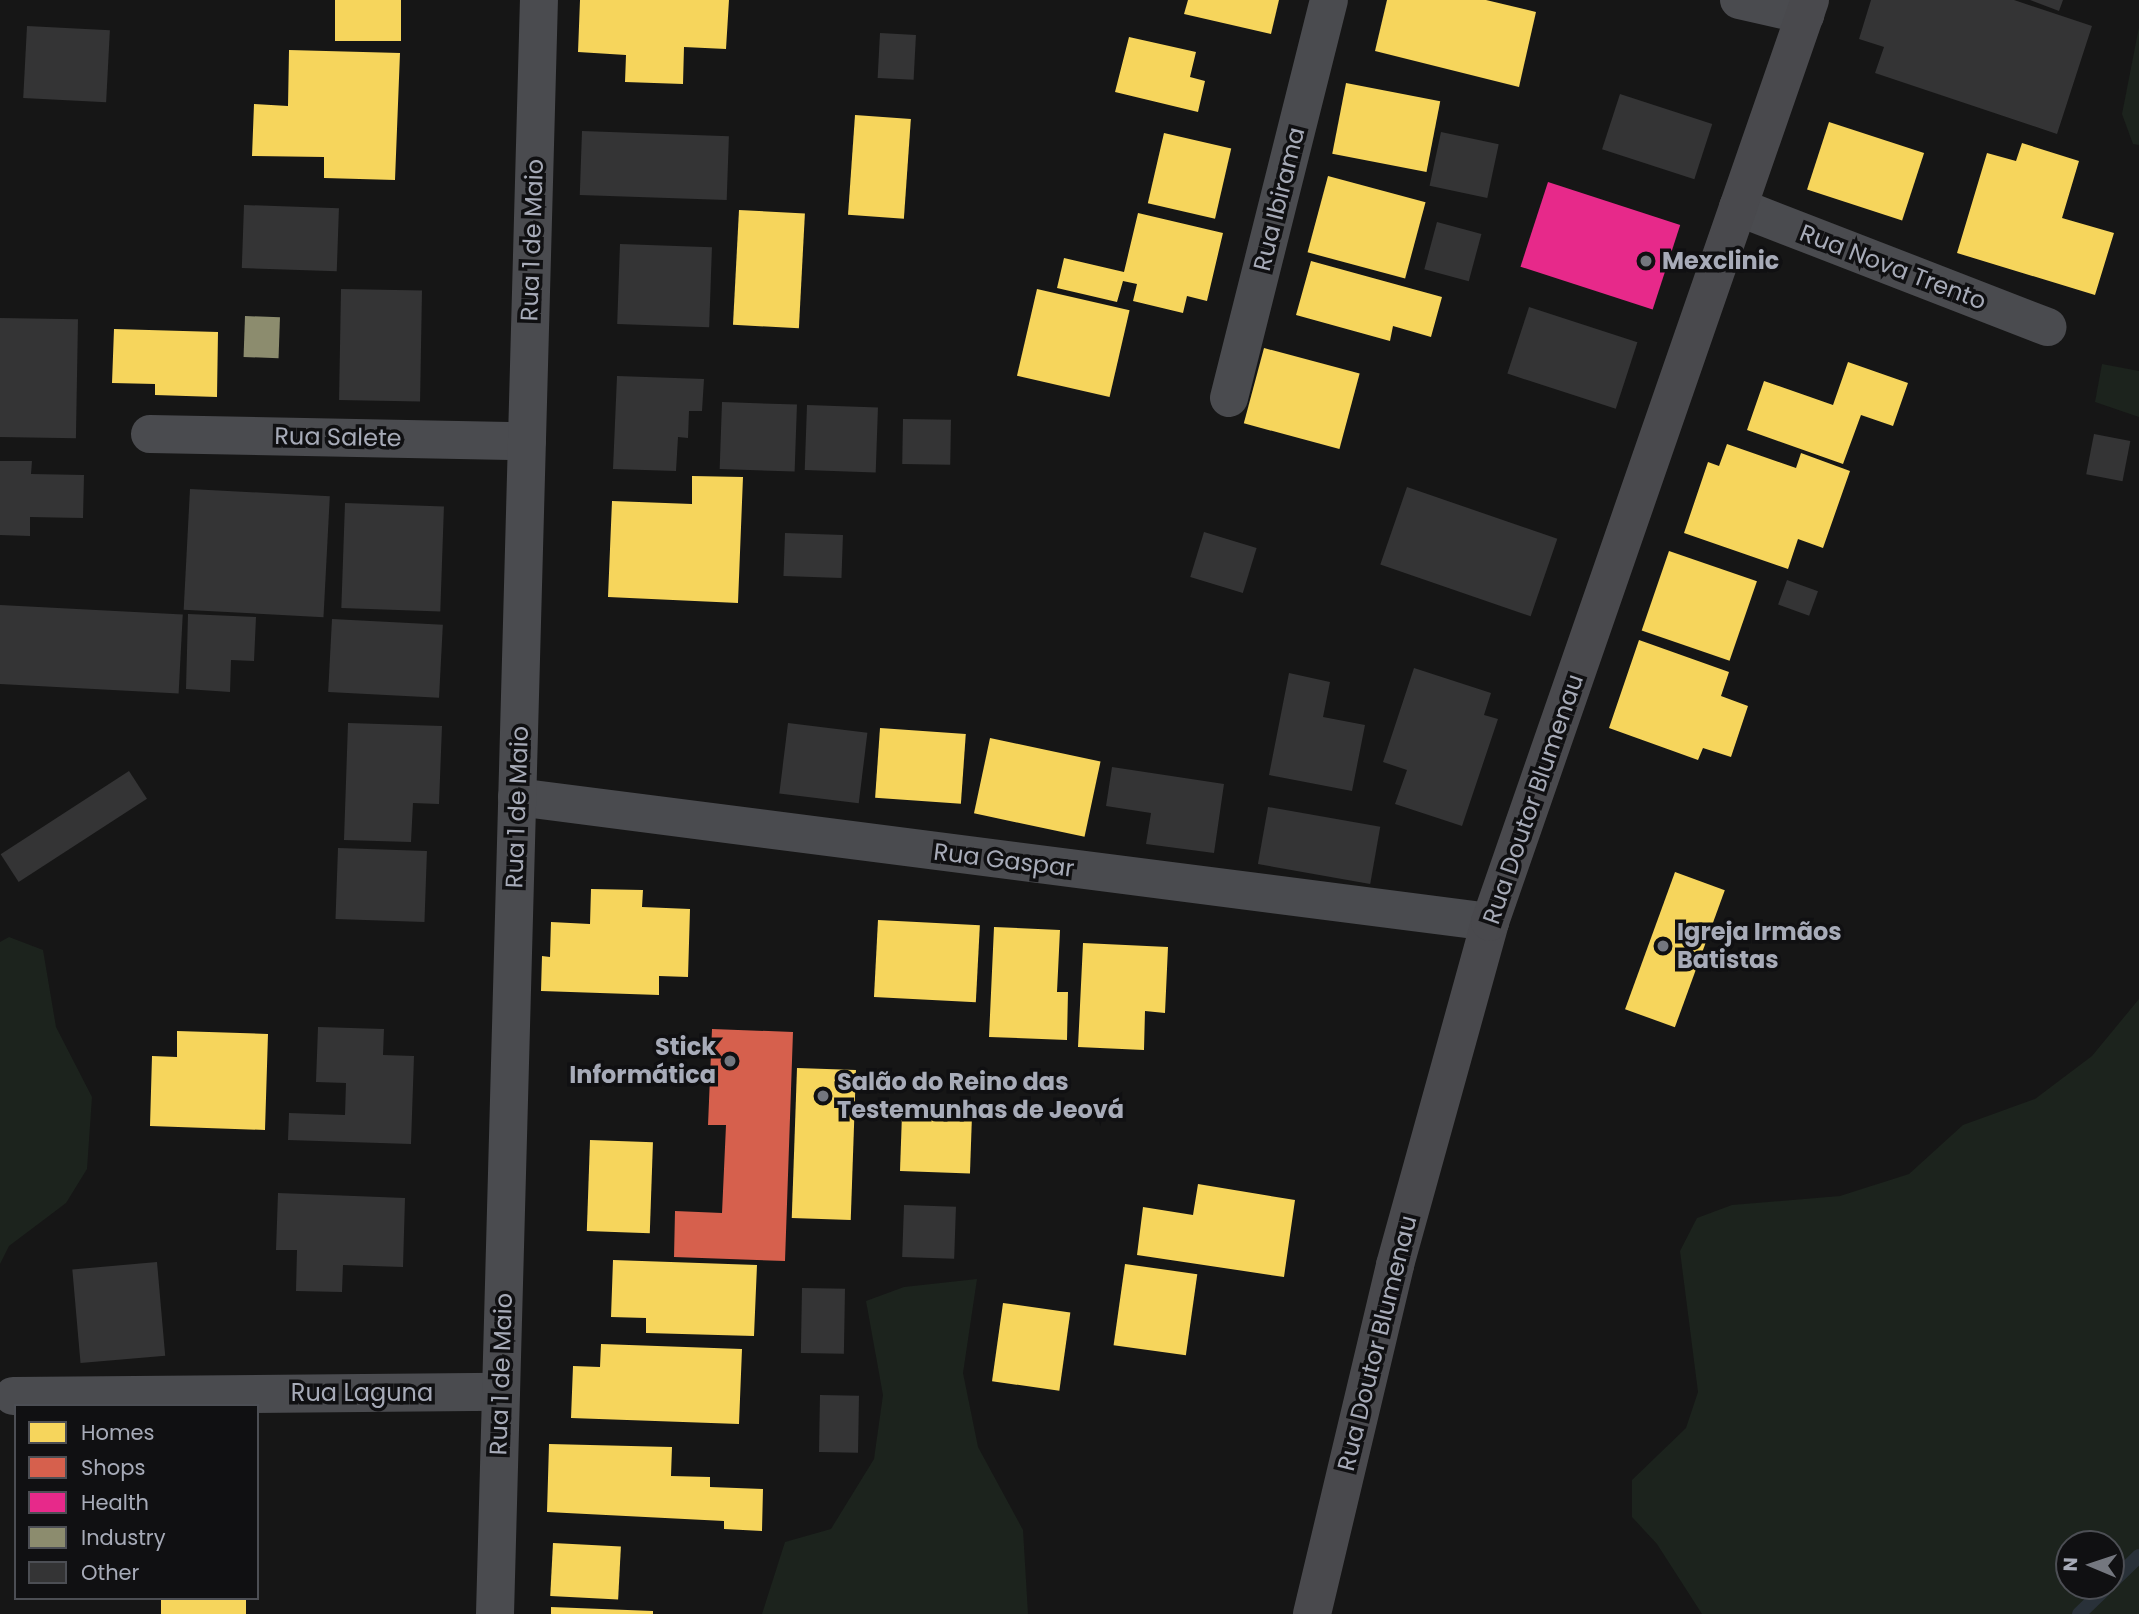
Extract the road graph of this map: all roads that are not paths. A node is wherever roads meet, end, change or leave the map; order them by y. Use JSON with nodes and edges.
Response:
{"nodes":[{"id":1,"x":539,"y":0,"type":"edge"},
{"id":2,"x":1329,"y":0,"type":"edge"},
{"id":3,"x":1739,"y":0,"type":"edge"},
{"id":4,"x":1807,"y":8,"type":"edge"},
{"id":5,"x":1738,"y":207,"type":"junction"},
{"id":6,"x":2048,"y":327,"type":"dead end"},
{"id":7,"x":1230,"y":398,"type":"dead end"},
{"id":8,"x":150,"y":433,"type":"dead end"},
{"id":9,"x":527,"y":441,"type":"junction"},
{"id":10,"x":517,"y":797,"type":"junction"},
{"id":11,"x":1490,"y":922,"type":"junction"},
{"id":12,"x":501,"y":1392,"type":"junction"},
{"id":13,"x":13,"y":1396,"type":"dead end"},
{"id":14,"x":495,"y":1614,"type":"edge"},
{"id":15,"x":1312,"y":1614,"type":"edge"}],
"edges":[{"from":1,"to":9,"type":"street","name":"Rua 1 de Maio"},
{"from":2,"to":7,"type":"street","name":"Rua Ibirama"},
{"from":3,"to":4,"type":"street"},
{"from":4,"to":5,"type":"street","name":"Rua Doutor Blumenau"},
{"from":5,"to":6,"type":"street","name":"Rua Nova Trento"},
{"from":5,"to":11,"type":"street","name":"Rua Doutor Blumenau"},
{"from":8,"to":9,"type":"street","name":"Rua Salete"},
{"from":9,"to":10,"type":"street","name":"Rua 1 de Maio"},
{"from":10,"to":11,"type":"street","name":"Rua Gaspar"},
{"from":10,"to":12,"type":"street","name":"Rua 1 de Maio"},
{"from":11,"to":15,"type":"street","name":"Rua Doutor Blumenau"},
{"from":12,"to":13,"type":"street","name":"Rua Laguna"},
{"from":12,"to":14,"type":"street","name":"Rua 1 de Maio"}]}
